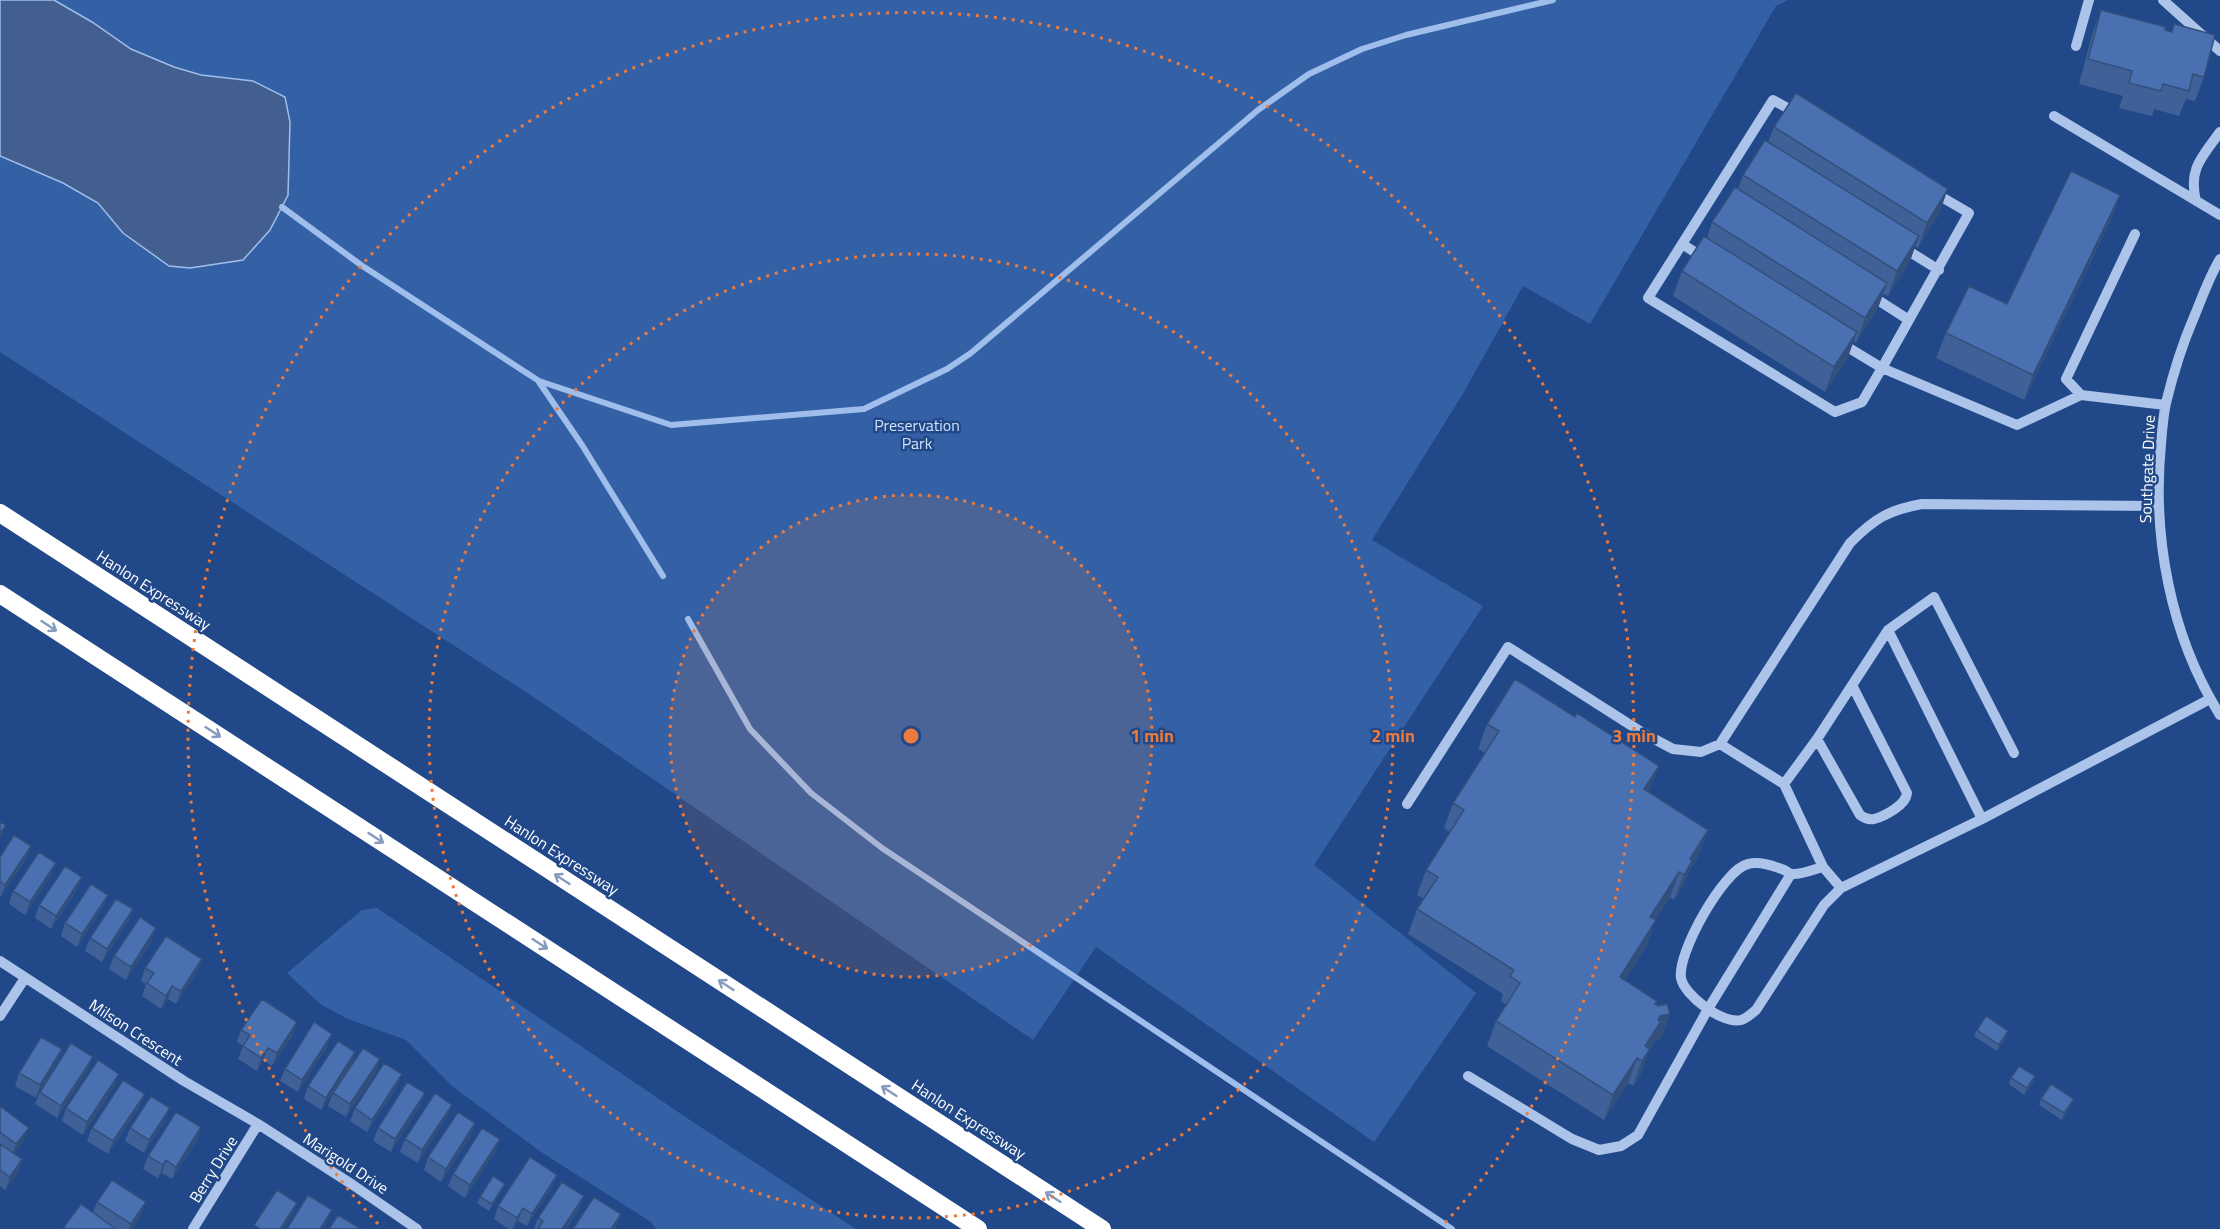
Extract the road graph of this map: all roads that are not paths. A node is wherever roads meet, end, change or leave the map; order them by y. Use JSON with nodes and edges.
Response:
{"nodes":[{"id":1,"x":2089,"y":0,"type":"edge"},
{"id":2,"x":2163,"y":0,"type":"edge"},
{"id":3,"x":2076,"y":46,"type":"dead end"},
{"id":4,"x":2220,"y":51,"type":"edge"},
{"id":5,"x":2054,"y":116,"type":"dead end"},
{"id":6,"x":1804,"y":117,"type":"edge"},
{"id":7,"x":2220,"y":132,"type":"edge"},
{"id":8,"x":1928,"y":189,"type":"edge"},
{"id":9,"x":2196,"y":201,"type":"junction"},
{"id":10,"x":2220,"y":215,"type":"edge"},
{"id":11,"x":2135,"y":234,"type":"dead end"},
{"id":12,"x":1890,"y":240,"type":"edge"},
{"id":13,"x":1682,"y":244,"type":"junction"},
{"id":14,"x":2220,"y":259,"type":"edge"},
{"id":15,"x":1712,"y":263,"type":"edge"},
{"id":16,"x":1939,"y":270,"type":"junction"},
{"id":17,"x":1860,"y":289,"type":"edge"},
{"id":18,"x":1909,"y":320,"type":"junction"},
{"id":19,"x":1832,"y":338,"type":"edge"},
{"id":20,"x":1882,"y":368,"type":"junction"},
{"id":21,"x":2081,"y":395,"type":"junction"},
{"id":22,"x":2165,"y":405,"type":"junction"},
{"id":23,"x":2158,"y":506,"type":"junction"},
{"id":24,"x":0,"y":513,"type":"edge"},
{"id":25,"x":0,"y":594,"type":"edge"},
{"id":26,"x":1888,"y":630,"type":"junction"},
{"id":27,"x":1852,"y":685,"type":"junction"},
{"id":28,"x":2210,"y":699,"type":"junction"},
{"id":29,"x":2220,"y":715,"type":"edge"},
{"id":30,"x":1817,"y":739,"type":"junction"},
{"id":31,"x":1720,"y":744,"type":"junction"},
{"id":32,"x":2014,"y":753,"type":"dead end"},
{"id":33,"x":1784,"y":784,"type":"junction"},
{"id":34,"x":1407,"y":804,"type":"dead end"},
{"id":35,"x":1982,"y":819,"type":"junction"},
{"id":36,"x":1823,"y":867,"type":"junction"},
{"id":37,"x":1791,"y":874,"type":"junction"},
{"id":38,"x":1841,"y":888,"type":"junction"},
{"id":39,"x":0,"y":961,"type":"edge"},
{"id":40,"x":25,"y":978,"type":"junction"},
{"id":41,"x":1708,"y":1009,"type":"junction"},
{"id":42,"x":0,"y":1016,"type":"edge"},
{"id":43,"x":1468,"y":1076,"type":"dead end"},
{"id":44,"x":258,"y":1124,"type":"junction"},
{"id":45,"x":193,"y":1229,"type":"edge"},
{"id":46,"x":417,"y":1229,"type":"edge"},
{"id":47,"x":978,"y":1229,"type":"edge"},
{"id":48,"x":1102,"y":1229,"type":"edge"}],
"edges":[{"from":1,"to":3,"type":"street"},
{"from":2,"to":4,"type":"street"},
{"from":5,"to":9,"type":"street"},
{"from":6,"to":13,"type":"street"},
{"from":7,"to":9,"type":"street"},
{"from":8,"to":16,"type":"street"},
{"from":9,"to":10,"type":"street"},
{"from":11,"to":21,"type":"street"},
{"from":12,"to":16,"type":"street"},
{"from":13,"to":15,"type":"street"},
{"from":13,"to":20,"type":"street"},
{"from":14,"to":22,"type":"street","name":"Southgate Drive"},
{"from":16,"to":18,"type":"street"},
{"from":17,"to":18,"type":"street"},
{"from":18,"to":20,"type":"street"},
{"from":19,"to":20,"type":"street"},
{"from":20,"to":21,"type":"street"},
{"from":21,"to":22,"type":"street"},
{"from":22,"to":23,"type":"street","name":"Southgate Drive"},
{"from":23,"to":28,"type":"street","name":"Southgate Drive"},
{"from":23,"to":31,"type":"street"},
{"from":48,"to":24,"type":"highway","name":"Hanlon Expressway","one_way":true},
{"from":25,"to":47,"type":"highway","one_way":true},
{"from":26,"to":27,"type":"street"},
{"from":26,"to":32,"type":"street"},
{"from":26,"to":35,"type":"street"},
{"from":27,"to":30,"type":"street"},
{"from":27,"to":30,"type":"street"},
{"from":28,"to":29,"type":"street","name":"Southgate Drive"},
{"from":28,"to":35,"type":"street"},
{"from":30,"to":33,"type":"street"},
{"from":31,"to":33,"type":"street"},
{"from":31,"to":34,"type":"street"},
{"from":33,"to":36,"type":"street"},
{"from":35,"to":38,"type":"street"},
{"from":36,"to":37,"type":"street"},
{"from":36,"to":38,"type":"street"},
{"from":37,"to":41,"type":"street"},
{"from":37,"to":41,"type":"street"},
{"from":38,"to":41,"type":"street"},
{"from":39,"to":40,"type":"street","name":"Milson Crescent"},
{"from":40,"to":42,"type":"street"},
{"from":40,"to":44,"type":"street","name":"Milson Crescent"},
{"from":41,"to":43,"type":"street"},
{"from":44,"to":45,"type":"street","name":"Berry Drive"},
{"from":44,"to":46,"type":"street","name":"Marigold Drive"}]}
